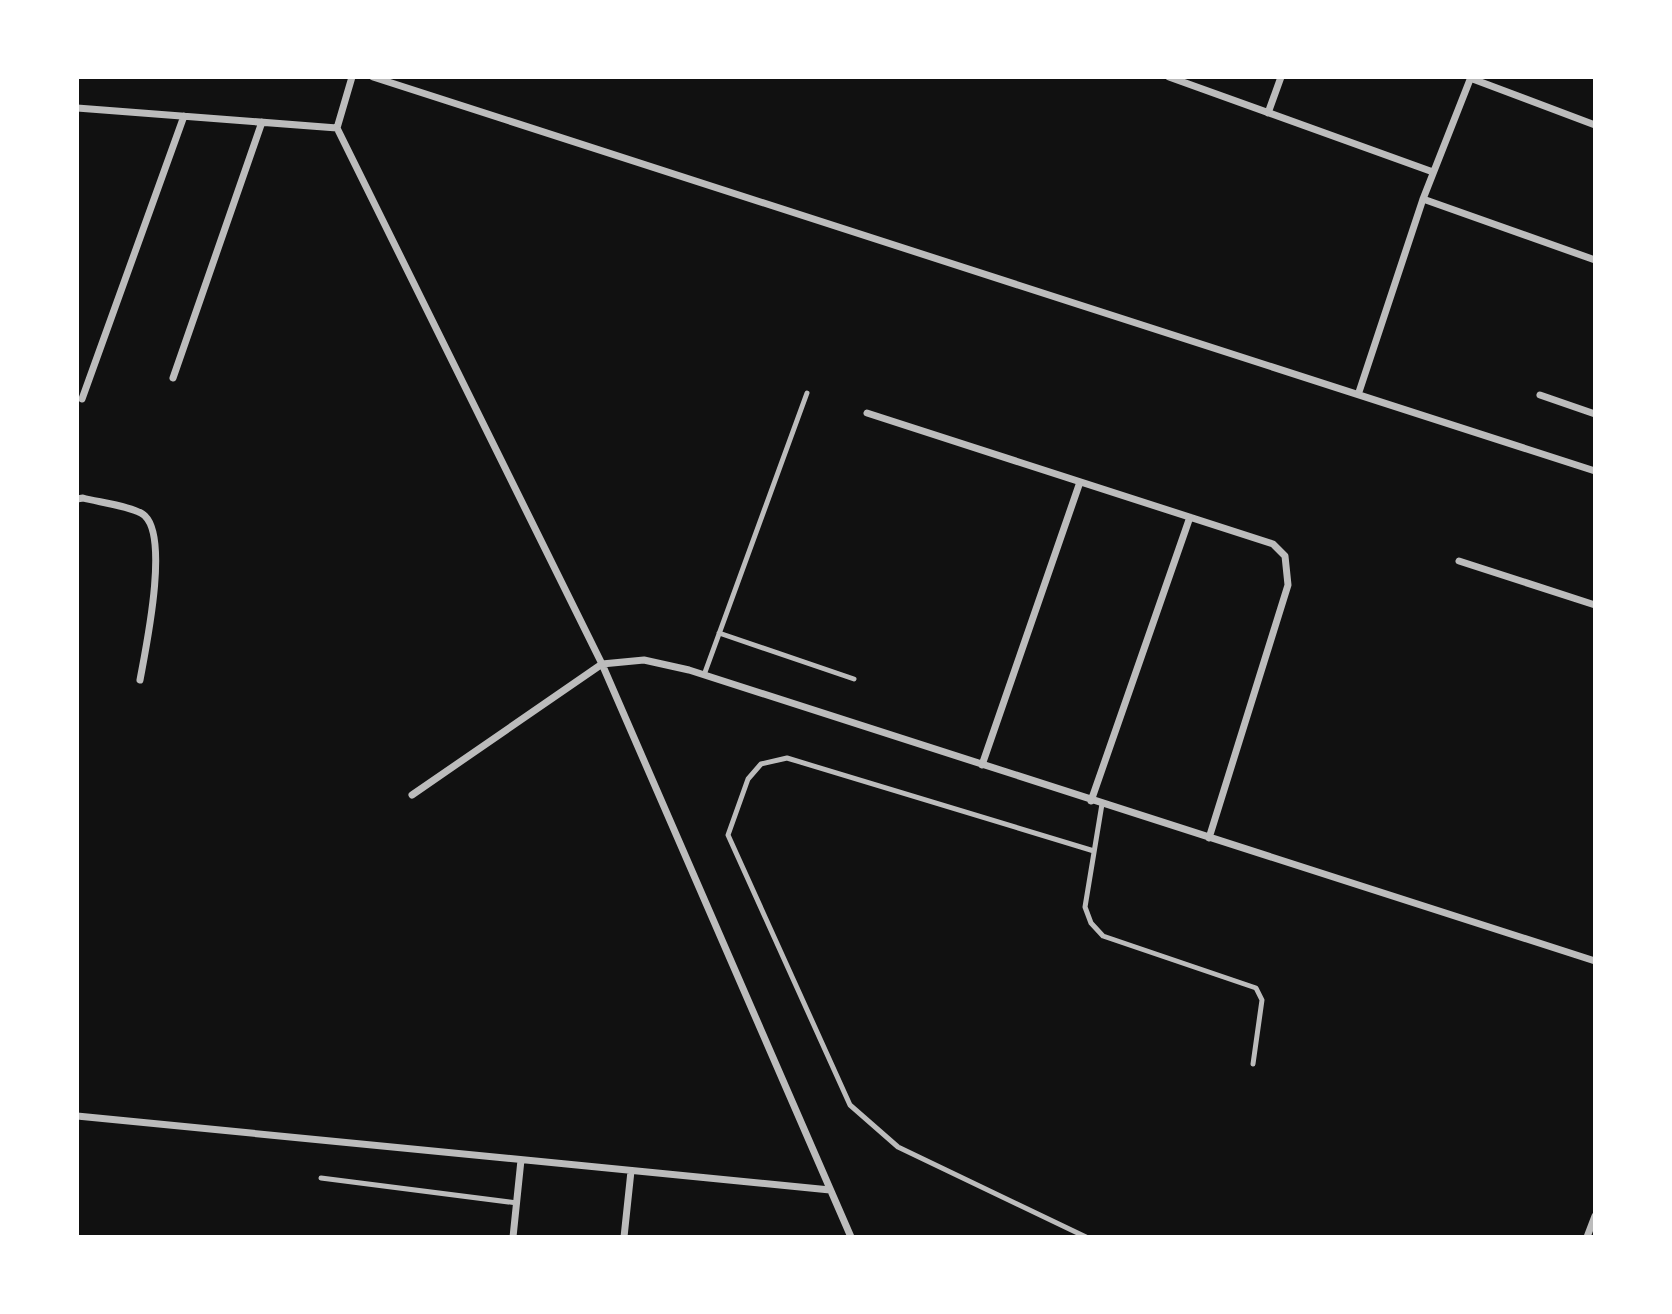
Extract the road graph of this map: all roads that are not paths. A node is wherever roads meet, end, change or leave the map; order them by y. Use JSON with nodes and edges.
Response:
{"nodes":[{"id":1,"x":352,"y":77,"type":"edge"},
{"id":2,"x":373,"y":77,"type":"edge"},
{"id":3,"x":1169,"y":77,"type":"edge"},
{"id":4,"x":1281,"y":77,"type":"edge"},
{"id":5,"x":1470,"y":78,"type":"edge"},
{"id":6,"x":77,"y":108,"type":"edge"},
{"id":7,"x":1268,"y":113,"type":"junction"},
{"id":8,"x":184,"y":116,"type":"junction"},
{"id":9,"x":262,"y":122,"type":"junction"},
{"id":10,"x":1595,"y":125,"type":"edge"},
{"id":11,"x":337,"y":128,"type":"junction"},
{"id":12,"x":1433,"y":172,"type":"junction"},
{"id":13,"x":1423,"y":199,"type":"junction"},
{"id":14,"x":1595,"y":260,"type":"edge"},
{"id":15,"x":173,"y":378,"type":"dead end"},
{"id":16,"x":1359,"y":392,"type":"junction"},
{"id":17,"x":807,"y":393,"type":"dead end"},
{"id":18,"x":1540,"y":395,"type":"dead end"},
{"id":19,"x":82,"y":399,"type":"dead end"},
{"id":20,"x":867,"y":413,"type":"dead end"},
{"id":21,"x":1595,"y":414,"type":"edge"},
{"id":22,"x":1595,"y":471,"type":"edge"},
{"id":23,"x":1080,"y":482,"type":"junction"},
{"id":24,"x":77,"y":499,"type":"edge"},
{"id":25,"x":1190,"y":517,"type":"junction"},
{"id":26,"x":1459,"y":561,"type":"dead end"},
{"id":27,"x":1595,"y":605,"type":"edge"},
{"id":28,"x":719,"y":632,"type":"junction"},
{"id":29,"x":602,"y":664,"type":"junction"},
{"id":30,"x":704,"y":675,"type":"junction"},
{"id":31,"x":854,"y":679,"type":"dead end"},
{"id":32,"x":140,"y":680,"type":"dead end"},
{"id":33,"x":982,"y":765,"type":"junction"},
{"id":34,"x":412,"y":795,"type":"dead end"},
{"id":35,"x":1091,"y":801,"type":"junction"},
{"id":36,"x":1102,"y":804,"type":"junction"},
{"id":37,"x":1209,"y":838,"type":"junction"},
{"id":38,"x":1094,"y":851,"type":"junction"},
{"id":39,"x":1595,"y":961,"type":"edge"},
{"id":40,"x":1253,"y":1064,"type":"dead end"},
{"id":41,"x":77,"y":1116,"type":"edge"},
{"id":42,"x":522,"y":1160,"type":"junction"},
{"id":43,"x":631,"y":1171,"type":"junction"},
{"id":44,"x":321,"y":1178,"type":"dead end"},
{"id":45,"x":830,"y":1190,"type":"junction"},
{"id":46,"x":517,"y":1203,"type":"junction"},
{"id":47,"x":1595,"y":1216,"type":"edge"},
{"id":48,"x":513,"y":1237,"type":"edge"},
{"id":49,"x":624,"y":1237,"type":"edge"},
{"id":50,"x":851,"y":1237,"type":"edge"},
{"id":51,"x":1086,"y":1237,"type":"edge"},
{"id":52,"x":1587,"y":1237,"type":"edge"}],
"edges":[{"from":1,"to":11,"type":"street"},
{"from":2,"to":16,"type":"street"},
{"from":3,"to":7,"type":"street"},
{"from":4,"to":7,"type":"street"},
{"from":5,"to":10,"type":"street"},
{"from":5,"to":12,"type":"street"},
{"from":6,"to":8,"type":"street"},
{"from":7,"to":12,"type":"street"},
{"from":8,"to":9,"type":"street"},
{"from":8,"to":19,"type":"street"},
{"from":9,"to":11,"type":"street"},
{"from":9,"to":15,"type":"street"},
{"from":11,"to":29,"type":"street"},
{"from":12,"to":13,"type":"street"},
{"from":13,"to":14,"type":"street"},
{"from":13,"to":16,"type":"street"},
{"from":16,"to":22,"type":"street"},
{"from":17,"to":28,"type":"lane"},
{"from":18,"to":21,"type":"street"},
{"from":20,"to":23,"type":"street"},
{"from":23,"to":25,"type":"street"},
{"from":23,"to":33,"type":"street"},
{"from":24,"to":32,"type":"street"},
{"from":25,"to":35,"type":"street"},
{"from":25,"to":37,"type":"street"},
{"from":26,"to":27,"type":"street"},
{"from":28,"to":30,"type":"lane"},
{"from":28,"to":31,"type":"lane"},
{"from":29,"to":30,"type":"street"},
{"from":29,"to":34,"type":"street"},
{"from":29,"to":45,"type":"street"},
{"from":30,"to":33,"type":"street"},
{"from":33,"to":35,"type":"street"},
{"from":35,"to":36,"type":"street"},
{"from":36,"to":37,"type":"street"},
{"from":36,"to":38,"type":"lane"},
{"from":37,"to":39,"type":"street"},
{"from":38,"to":40,"type":"lane"},
{"from":38,"to":51,"type":"lane"},
{"from":41,"to":42,"type":"street"},
{"from":42,"to":43,"type":"street"},
{"from":42,"to":46,"type":"street"},
{"from":43,"to":45,"type":"street"},
{"from":43,"to":49,"type":"street"},
{"from":44,"to":46,"type":"lane"},
{"from":45,"to":50,"type":"street"},
{"from":46,"to":48,"type":"street"},
{"from":47,"to":52,"type":"street"}]}
